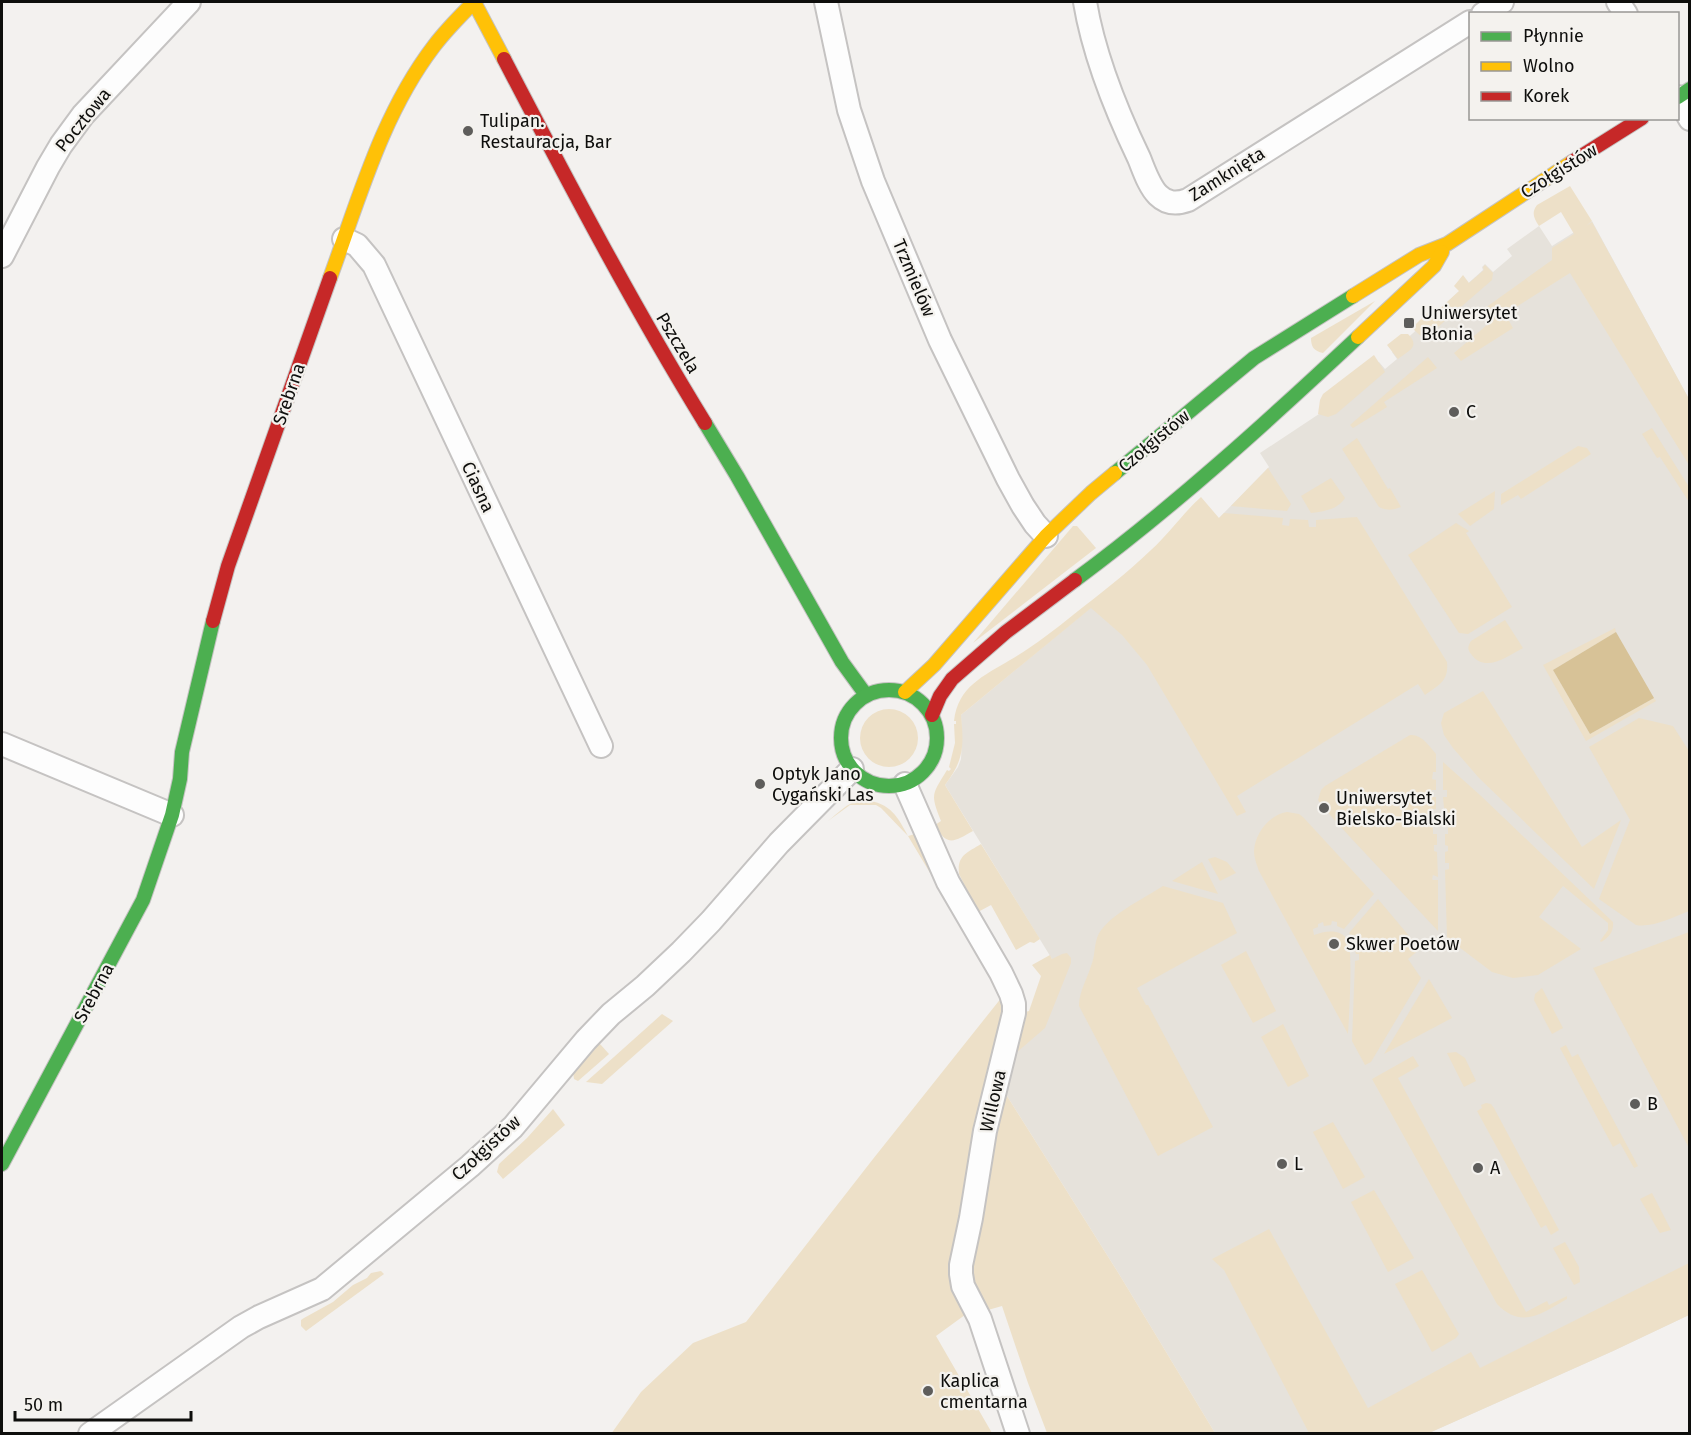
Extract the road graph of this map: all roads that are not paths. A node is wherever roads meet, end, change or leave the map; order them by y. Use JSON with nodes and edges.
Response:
{"nodes":[{"id":1,"x":189,"y":2,"type":"edge"},
{"id":2,"x":474,"y":2,"type":"edge"},
{"id":3,"x":826,"y":2,"type":"edge"},
{"id":4,"x":1084,"y":2,"type":"edge"},
{"id":5,"x":1502,"y":2,"type":"edge"},
{"id":6,"x":1486,"y":12,"type":"edge"},
{"id":7,"x":1469,"y":23,"type":"edge"},
{"id":8,"x":1679,"y":101,"type":"edge"},
{"id":9,"x":1689,"y":119,"type":"edge"},
{"id":10,"x":1639,"y":120,"type":"edge"},
{"id":11,"x":344,"y":239,"type":"junction"},
{"id":12,"x":1447,"y":244,"type":"junction"},
{"id":13,"x":2,"y":256,"type":"edge"},
{"id":14,"x":1046,"y":536,"type":"junction"},
{"id":15,"x":905,"y":692,"type":"junction"},
{"id":16,"x":866,"y":695,"type":"junction"},
{"id":17,"x":932,"y":715,"type":"junction"},
{"id":18,"x":2,"y":744,"type":"edge"},
{"id":19,"x":601,"y":746,"type":"dead end"},
{"id":20,"x":852,"y":769,"type":"junction"},
{"id":21,"x":905,"y":784,"type":"junction"},
{"id":22,"x":172,"y":815,"type":"junction"},
{"id":23,"x":2,"y":1164,"type":"edge"},
{"id":24,"x":90,"y":1434,"type":"edge"},
{"id":25,"x":1018,"y":1434,"type":"edge"}],
"edges":[{"from":1,"to":13,"type":"street","name":"Pocztowa"},
{"from":2,"to":11,"type":"street","name":"Srebrna"},
{"from":2,"to":16,"type":"street","name":"Pszczela"},
{"from":3,"to":14,"type":"street","name":"Trzmielów"},
{"from":4,"to":7,"type":"street","name":"Zamknięta"},
{"from":5,"to":6,"type":"street"},
{"from":8,"to":9,"type":"street"},
{"from":10,"to":12,"type":"street","name":"Czołgistów"},
{"from":11,"to":19,"type":"street","name":"Ciasna"},
{"from":11,"to":22,"type":"street","name":"Srebrna"},
{"from":12,"to":14,"type":"street","name":"Czołgistów"},
{"from":12,"to":17,"type":"street","name":"Czołgistów"},
{"from":14,"to":15,"type":"street","name":"Czołgistów"},
{"from":15,"to":16,"type":"street"},
{"from":15,"to":17,"type":"street"},
{"from":16,"to":20,"type":"street"},
{"from":17,"to":21,"type":"street"},
{"from":18,"to":22,"type":"street"},
{"from":20,"to":21,"type":"street"},
{"from":20,"to":24,"type":"street","name":"Czołgistów"},
{"from":21,"to":25,"type":"street","name":"Willowa"},
{"from":22,"to":23,"type":"street","name":"Srebrna"}]}
